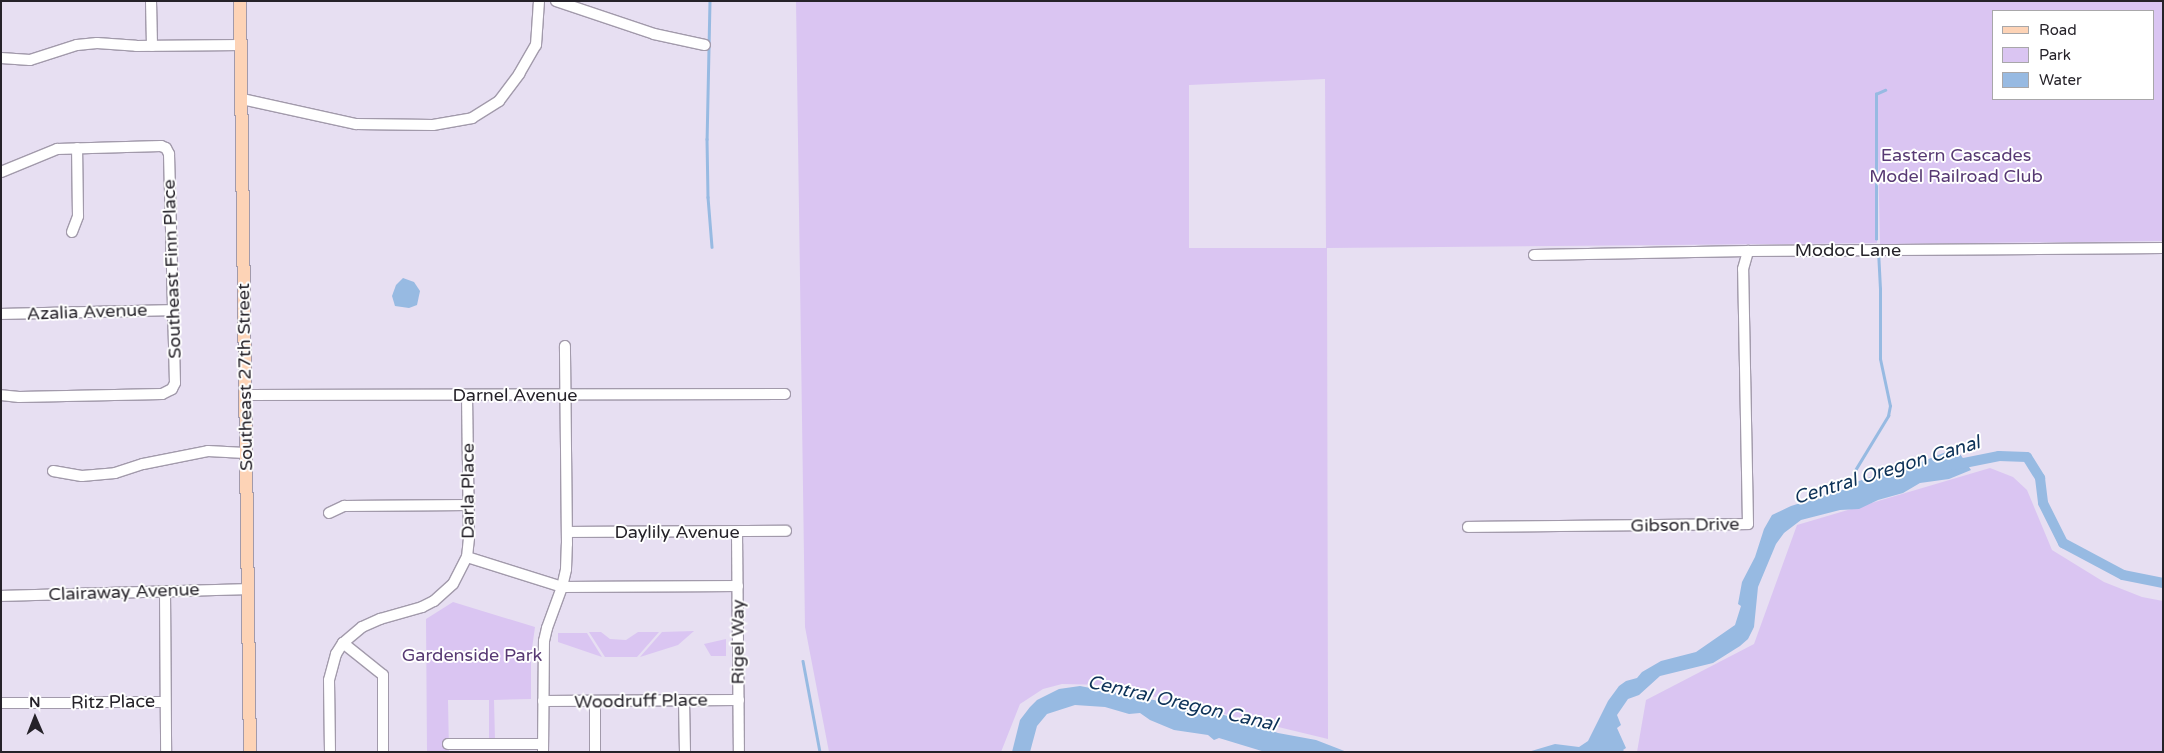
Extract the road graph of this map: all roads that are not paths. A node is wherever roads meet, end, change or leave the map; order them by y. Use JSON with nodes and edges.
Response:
{"nodes":[{"id":1,"x":151,"y":1,"type":"edge"},
{"id":2,"x":240,"y":1,"type":"edge"},
{"id":3,"x":539,"y":1,"type":"edge"},
{"id":4,"x":556,"y":1,"type":"edge"},
{"id":5,"x":241,"y":45,"type":"junction"},
{"id":6,"x":705,"y":45,"type":"dead end"},
{"id":7,"x":152,"y":46,"type":"junction"},
{"id":8,"x":1,"y":58,"type":"edge"},
{"id":9,"x":242,"y":100,"type":"junction"},
{"id":10,"x":77,"y":148,"type":"junction"},
{"id":11,"x":1,"y":172,"type":"edge"},
{"id":12,"x":72,"y":232,"type":"dead end"},
{"id":13,"x":2163,"y":248,"type":"edge"},
{"id":14,"x":1748,"y":250,"type":"junction"},
{"id":15,"x":1534,"y":255,"type":"dead end"},
{"id":16,"x":173,"y":310,"type":"junction"},
{"id":17,"x":1,"y":314,"type":"edge"},
{"id":18,"x":565,"y":346,"type":"dead end"},
{"id":19,"x":785,"y":394,"type":"dead end"},
{"id":20,"x":1,"y":395,"type":"edge"},
{"id":21,"x":467,"y":395,"type":"junction"},
{"id":22,"x":566,"y":395,"type":"junction"},
{"id":23,"x":245,"y":396,"type":"junction"},
{"id":24,"x":245,"y":453,"type":"junction"},
{"id":25,"x":54,"y":471,"type":"dead end"},
{"id":26,"x":468,"y":505,"type":"junction"},
{"id":27,"x":328,"y":513,"type":"dead end"},
{"id":28,"x":1468,"y":527,"type":"dead end"},
{"id":29,"x":786,"y":531,"type":"dead end"},
{"id":30,"x":568,"y":532,"type":"junction"},
{"id":31,"x":737,"y":532,"type":"junction"},
{"id":32,"x":467,"y":557,"type":"junction"},
{"id":33,"x":738,"y":586,"type":"junction"},
{"id":34,"x":562,"y":587,"type":"junction"},
{"id":35,"x":247,"y":588,"type":"junction"},
{"id":36,"x":165,"y":591,"type":"junction"},
{"id":37,"x":1,"y":596,"type":"edge"},
{"id":38,"x":343,"y":643,"type":"junction"},
{"id":39,"x":684,"y":700,"type":"junction"},
{"id":40,"x":739,"y":700,"type":"junction"},
{"id":41,"x":543,"y":701,"type":"junction"},
{"id":42,"x":594,"y":701,"type":"junction"},
{"id":43,"x":165,"y":702,"type":"junction"},
{"id":44,"x":1,"y":703,"type":"edge"},
{"id":45,"x":448,"y":744,"type":"dead end"},
{"id":46,"x":490,"y":748,"type":"edge"},
{"id":47,"x":543,"y":748,"type":"edge"},
{"id":48,"x":166,"y":752,"type":"edge"},
{"id":49,"x":250,"y":752,"type":"edge"},
{"id":50,"x":330,"y":752,"type":"edge"},
{"id":51,"x":383,"y":752,"type":"edge"},
{"id":52,"x":596,"y":752,"type":"edge"},
{"id":53,"x":685,"y":752,"type":"edge"},
{"id":54,"x":739,"y":752,"type":"edge"}],
"edges":[{"from":1,"to":7,"type":"street"},
{"from":2,"to":5,"type":"main road","name":"Southeast 27th Street"},
{"from":3,"to":9,"type":"street"},
{"from":4,"to":6,"type":"street"},
{"from":5,"to":7,"type":"street"},
{"from":5,"to":9,"type":"main road","name":"Southeast 27th Street"},
{"from":7,"to":8,"type":"street"},
{"from":9,"to":23,"type":"main road","name":"Southeast 27th Street"},
{"from":10,"to":11,"type":"street"},
{"from":10,"to":12,"type":"street"},
{"from":10,"to":16,"type":"street","name":"Southeast Finn Place"},
{"from":13,"to":14,"type":"street","name":"Modoc Lane"},
{"from":14,"to":15,"type":"street","name":"Modoc Lane"},
{"from":14,"to":28,"type":"street","name":"Gibson Drive"},
{"from":16,"to":17,"type":"street","name":"Azalia Avenue"},
{"from":16,"to":20,"type":"street","name":"Southeast Finn Place"},
{"from":18,"to":22,"type":"street"},
{"from":19,"to":22,"type":"street","name":"Darnel Avenue"},
{"from":21,"to":22,"type":"street","name":"Darnel Avenue"},
{"from":21,"to":23,"type":"street","name":"Darnel Avenue"},
{"from":21,"to":26,"type":"street","name":"Darla Place"},
{"from":22,"to":30,"type":"street"},
{"from":23,"to":24,"type":"main road","name":"Southeast 27th Street"},
{"from":24,"to":25,"type":"street"},
{"from":24,"to":35,"type":"main road","name":"Southeast 27th Street"},
{"from":26,"to":27,"type":"street"},
{"from":26,"to":32,"type":"street","name":"Darla Place"},
{"from":29,"to":31,"type":"street","name":"Daylily Avenue"},
{"from":30,"to":31,"type":"street","name":"Daylily Avenue"},
{"from":30,"to":34,"type":"street"},
{"from":31,"to":33,"type":"street","name":"Rigel Way"},
{"from":32,"to":34,"type":"street"},
{"from":32,"to":38,"type":"street","name":"Darla Place"},
{"from":33,"to":34,"type":"street"},
{"from":33,"to":40,"type":"street","name":"Rigel Way"},
{"from":34,"to":41,"type":"street"},
{"from":35,"to":36,"type":"street","name":"Clairaway Avenue"},
{"from":35,"to":49,"type":"main road","name":"Southeast 27th Street"},
{"from":36,"to":37,"type":"street","name":"Clairaway Avenue"},
{"from":36,"to":43,"type":"street"},
{"from":38,"to":50,"type":"street","name":"Darla Place"},
{"from":38,"to":51,"type":"street"},
{"from":39,"to":40,"type":"street","name":"Woodruff Place"},
{"from":39,"to":42,"type":"street","name":"Woodruff Place"},
{"from":39,"to":53,"type":"street"},
{"from":40,"to":54,"type":"street","name":"Rigel Way"},
{"from":41,"to":42,"type":"street","name":"Woodruff Place"},
{"from":41,"to":47,"type":"street"},
{"from":42,"to":52,"type":"street"},
{"from":43,"to":44,"type":"street","name":"Ritz Place"},
{"from":43,"to":48,"type":"street"},
{"from":45,"to":46,"type":"street"},
{"from":46,"to":47,"type":"street"}]}
